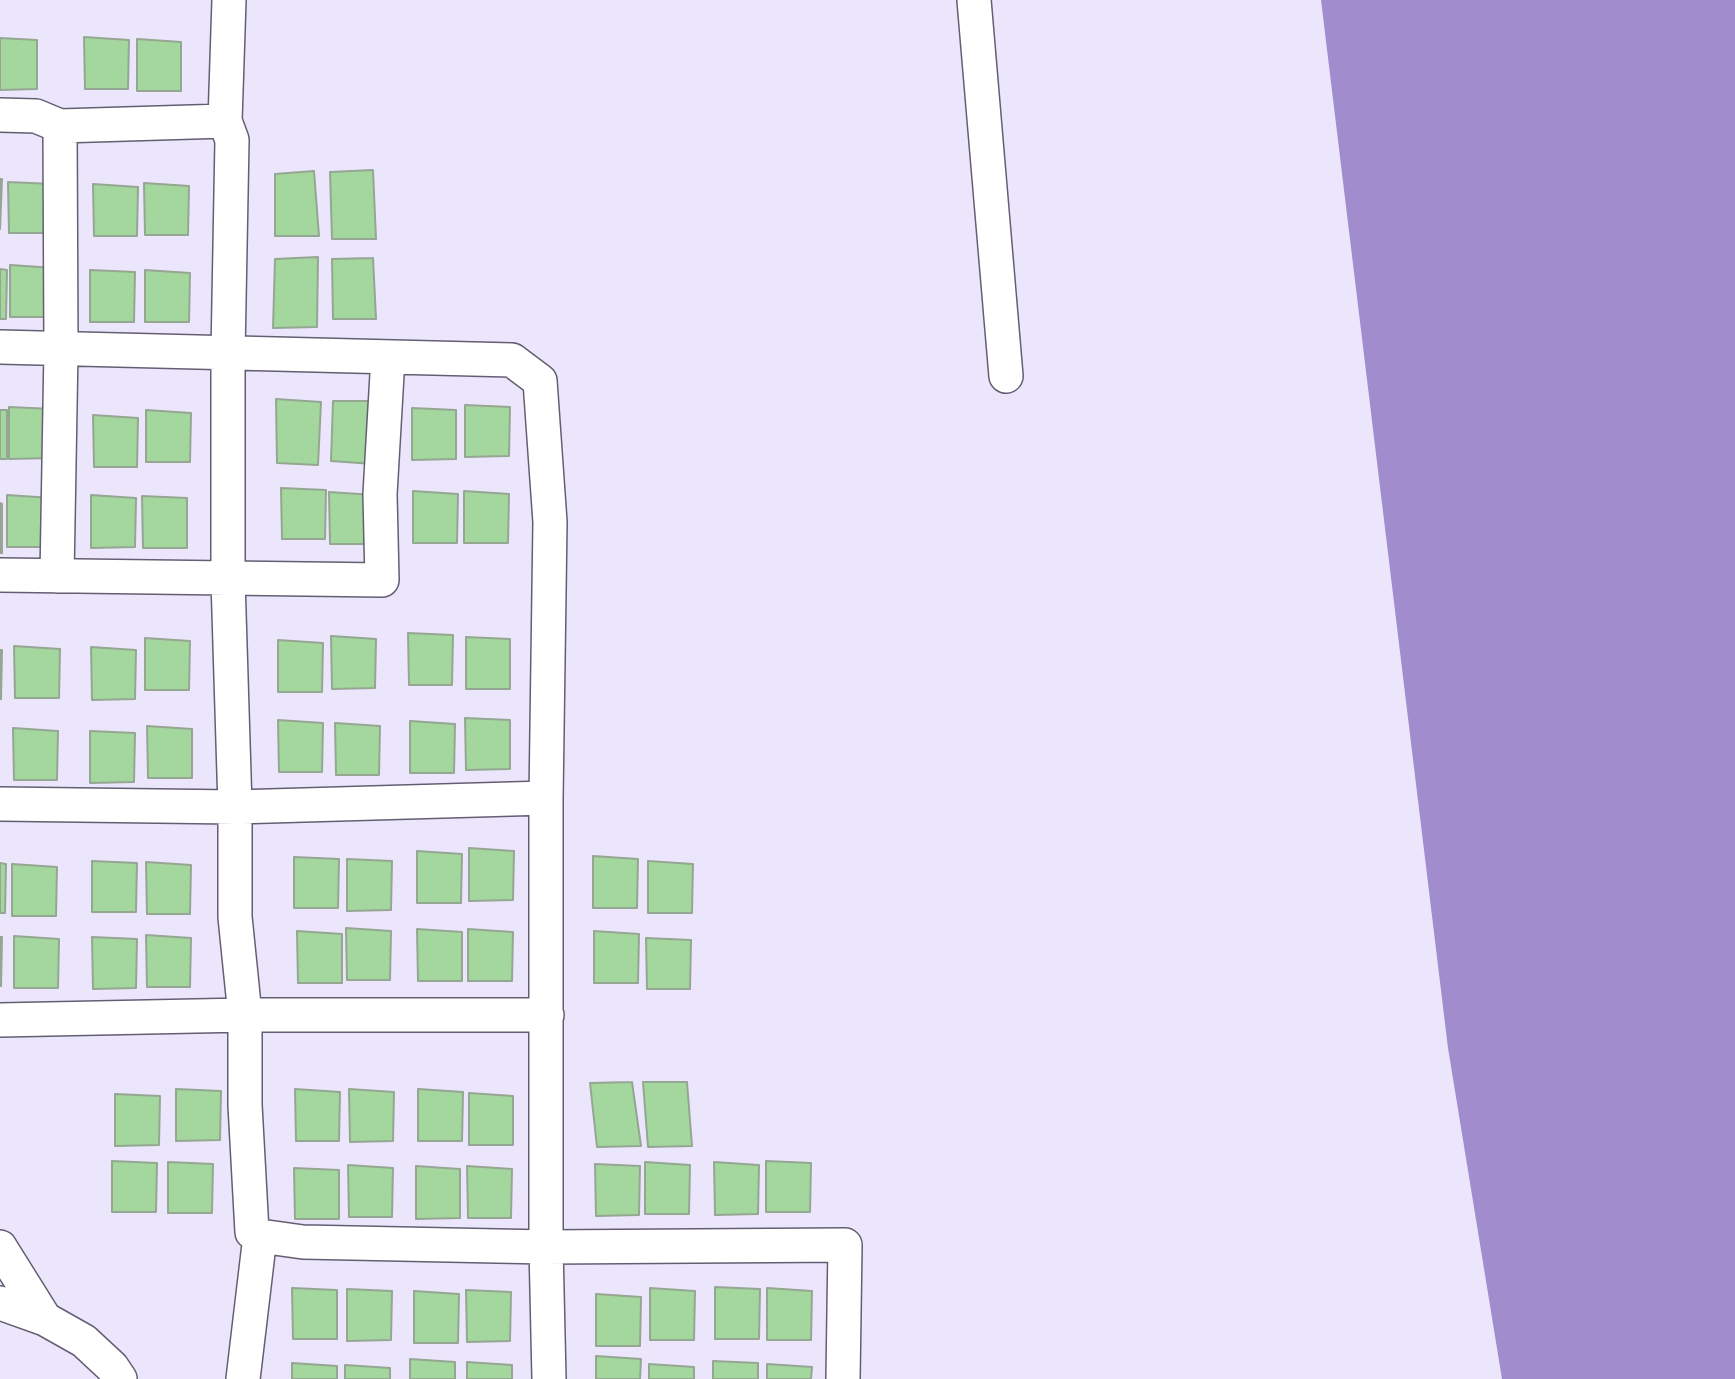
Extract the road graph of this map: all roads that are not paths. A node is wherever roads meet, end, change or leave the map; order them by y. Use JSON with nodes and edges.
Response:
{"nodes":[{"id":1,"x":229,"y":0,"type":"edge"},
{"id":2,"x":974,"y":0,"type":"edge"},
{"id":3,"x":0,"y":115,"type":"edge"},
{"id":4,"x":225,"y":121,"type":"junction"},
{"id":5,"x":60,"y":126,"type":"junction"},
{"id":6,"x":0,"y":347,"type":"edge"},
{"id":7,"x":61,"y":350,"type":"junction"},
{"id":8,"x":228,"y":353,"type":"junction"},
{"id":9,"x":388,"y":358,"type":"junction"},
{"id":10,"x":1006,"y":376,"type":"dead end"},
{"id":11,"x":0,"y":575,"type":"edge"},
{"id":12,"x":57,"y":576,"type":"junction"},
{"id":13,"x":228,"y":580,"type":"junction"},
{"id":14,"x":546,"y":798,"type":"junction"},
{"id":15,"x":0,"y":804,"type":"edge"},
{"id":16,"x":234,"y":807,"type":"junction"},
{"id":17,"x":245,"y":1014,"type":"junction"},
{"id":18,"x":547,"y":1015,"type":"junction"},
{"id":19,"x":0,"y":1020,"type":"edge"},
{"id":20,"x":260,"y":1236,"type":"junction"},
{"id":21,"x":0,"y":1247,"type":"edge"},
{"id":22,"x":546,"y":1247,"type":"junction"},
{"id":23,"x":0,"y":1303,"type":"edge"},
{"id":24,"x":45,"y":1319,"type":"junction"},
{"id":25,"x":120,"y":1379,"type":"edge"},
{"id":26,"x":243,"y":1379,"type":"edge"},
{"id":27,"x":549,"y":1379,"type":"edge"},
{"id":28,"x":843,"y":1379,"type":"edge"}],
"edges":[{"from":1,"to":4,"type":"street"},
{"from":2,"to":10,"type":"street"},
{"from":3,"to":5,"type":"street"},
{"from":4,"to":5,"type":"street"},
{"from":4,"to":8,"type":"street"},
{"from":5,"to":7,"type":"street"},
{"from":6,"to":7,"type":"street"},
{"from":7,"to":8,"type":"street"},
{"from":7,"to":12,"type":"street"},
{"from":8,"to":9,"type":"street"},
{"from":8,"to":13,"type":"street"},
{"from":9,"to":13,"type":"street"},
{"from":9,"to":14,"type":"street"},
{"from":11,"to":12,"type":"street"},
{"from":12,"to":13,"type":"street"},
{"from":13,"to":16,"type":"street"},
{"from":14,"to":16,"type":"street"},
{"from":14,"to":18,"type":"street"},
{"from":15,"to":16,"type":"street"},
{"from":16,"to":17,"type":"street"},
{"from":17,"to":18,"type":"street"},
{"from":17,"to":19,"type":"street"},
{"from":17,"to":20,"type":"street"},
{"from":18,"to":22,"type":"street"},
{"from":20,"to":22,"type":"street"},
{"from":20,"to":26,"type":"street"},
{"from":21,"to":24,"type":"street"},
{"from":22,"to":27,"type":"street"},
{"from":22,"to":28,"type":"street"},
{"from":23,"to":24,"type":"street"},
{"from":24,"to":25,"type":"street"}]}
